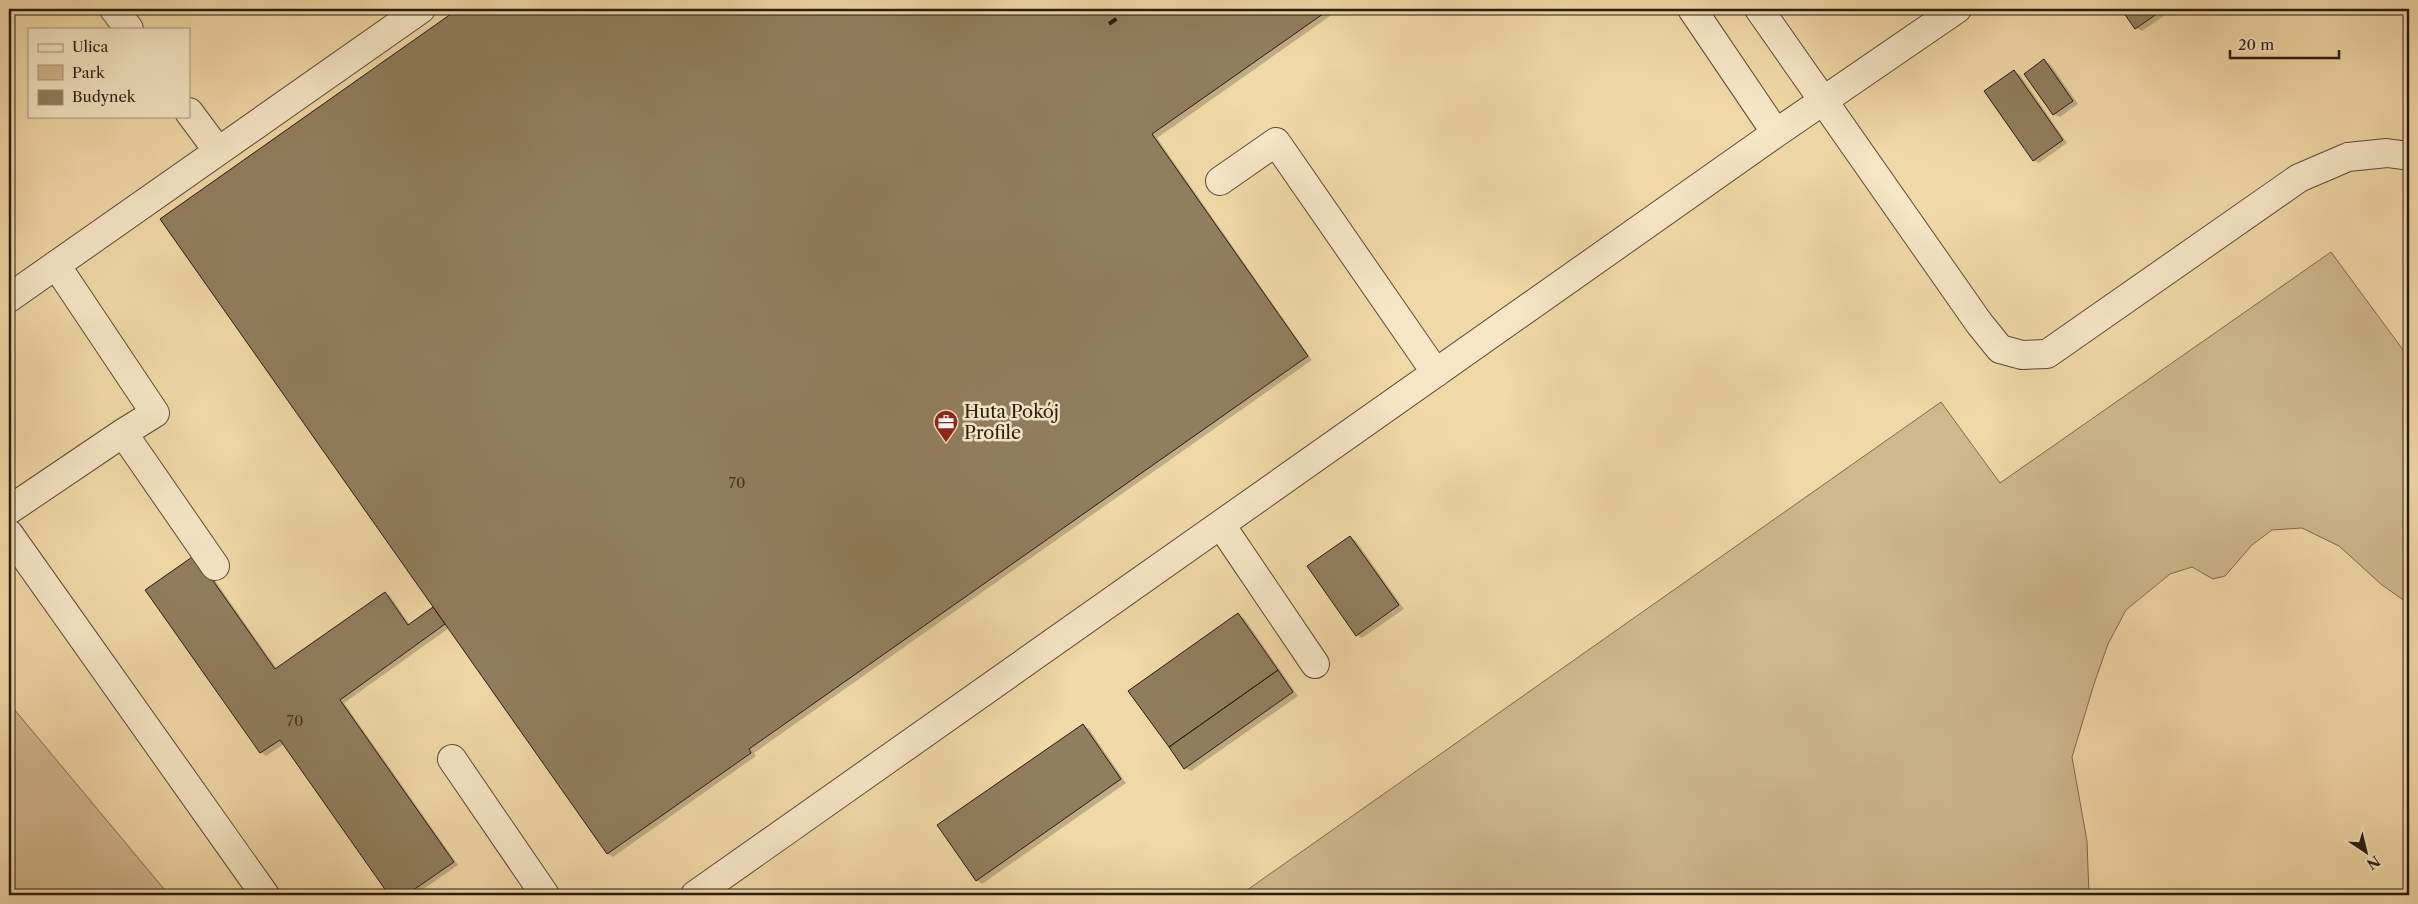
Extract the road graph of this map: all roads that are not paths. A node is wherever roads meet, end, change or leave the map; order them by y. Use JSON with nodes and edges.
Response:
{"nodes":[{"id":1,"x":114,"y":9,"type":"edge"},
{"id":2,"x":421,"y":9,"type":"edge"},
{"id":3,"x":1692,"y":9,"type":"edge"},
{"id":4,"x":1759,"y":9,"type":"edge"},
{"id":5,"x":1957,"y":9,"type":"edge"},
{"id":6,"x":128,"y":28,"type":"edge"},
{"id":7,"x":1823,"y":101,"type":"junction"},
{"id":8,"x":190,"y":113,"type":"edge"},
{"id":9,"x":1776,"y":133,"type":"junction"},
{"id":10,"x":218,"y":152,"type":"junction"},
{"id":11,"x":2409,"y":156,"type":"edge"},
{"id":12,"x":1220,"y":181,"type":"dead end"},
{"id":13,"x":56,"y":265,"type":"junction"},
{"id":14,"x":9,"y":298,"type":"edge"},
{"id":15,"x":1436,"y":373,"type":"junction"},
{"id":16,"x":123,"y":434,"type":"junction"},
{"id":17,"x":9,"y":510,"type":"edge"},
{"id":18,"x":1221,"y":525,"type":"junction"},
{"id":19,"x":9,"y":534,"type":"edge"},
{"id":20,"x":215,"y":566,"type":"dead end"},
{"id":21,"x":1315,"y":664,"type":"dead end"},
{"id":22,"x":452,"y":759,"type":"dead end"},
{"id":23,"x":265,"y":895,"type":"edge"},
{"id":24,"x":546,"y":895,"type":"edge"},
{"id":25,"x":695,"y":895,"type":"edge"}],
"edges":[{"from":1,"to":6,"type":"lane"},
{"from":2,"to":10,"type":"lane"},
{"from":3,"to":9,"type":"lane"},
{"from":4,"to":7,"type":"lane"},
{"from":5,"to":7,"type":"lane"},
{"from":7,"to":9,"type":"lane"},
{"from":7,"to":11,"type":"lane"},
{"from":8,"to":10,"type":"lane"},
{"from":9,"to":15,"type":"lane"},
{"from":10,"to":13,"type":"lane"},
{"from":12,"to":15,"type":"lane"},
{"from":13,"to":14,"type":"lane"},
{"from":13,"to":16,"type":"lane"},
{"from":15,"to":18,"type":"lane"},
{"from":16,"to":17,"type":"lane"},
{"from":16,"to":20,"type":"lane"},
{"from":18,"to":21,"type":"lane"},
{"from":18,"to":25,"type":"lane"},
{"from":19,"to":23,"type":"lane"},
{"from":22,"to":24,"type":"lane"}]}
